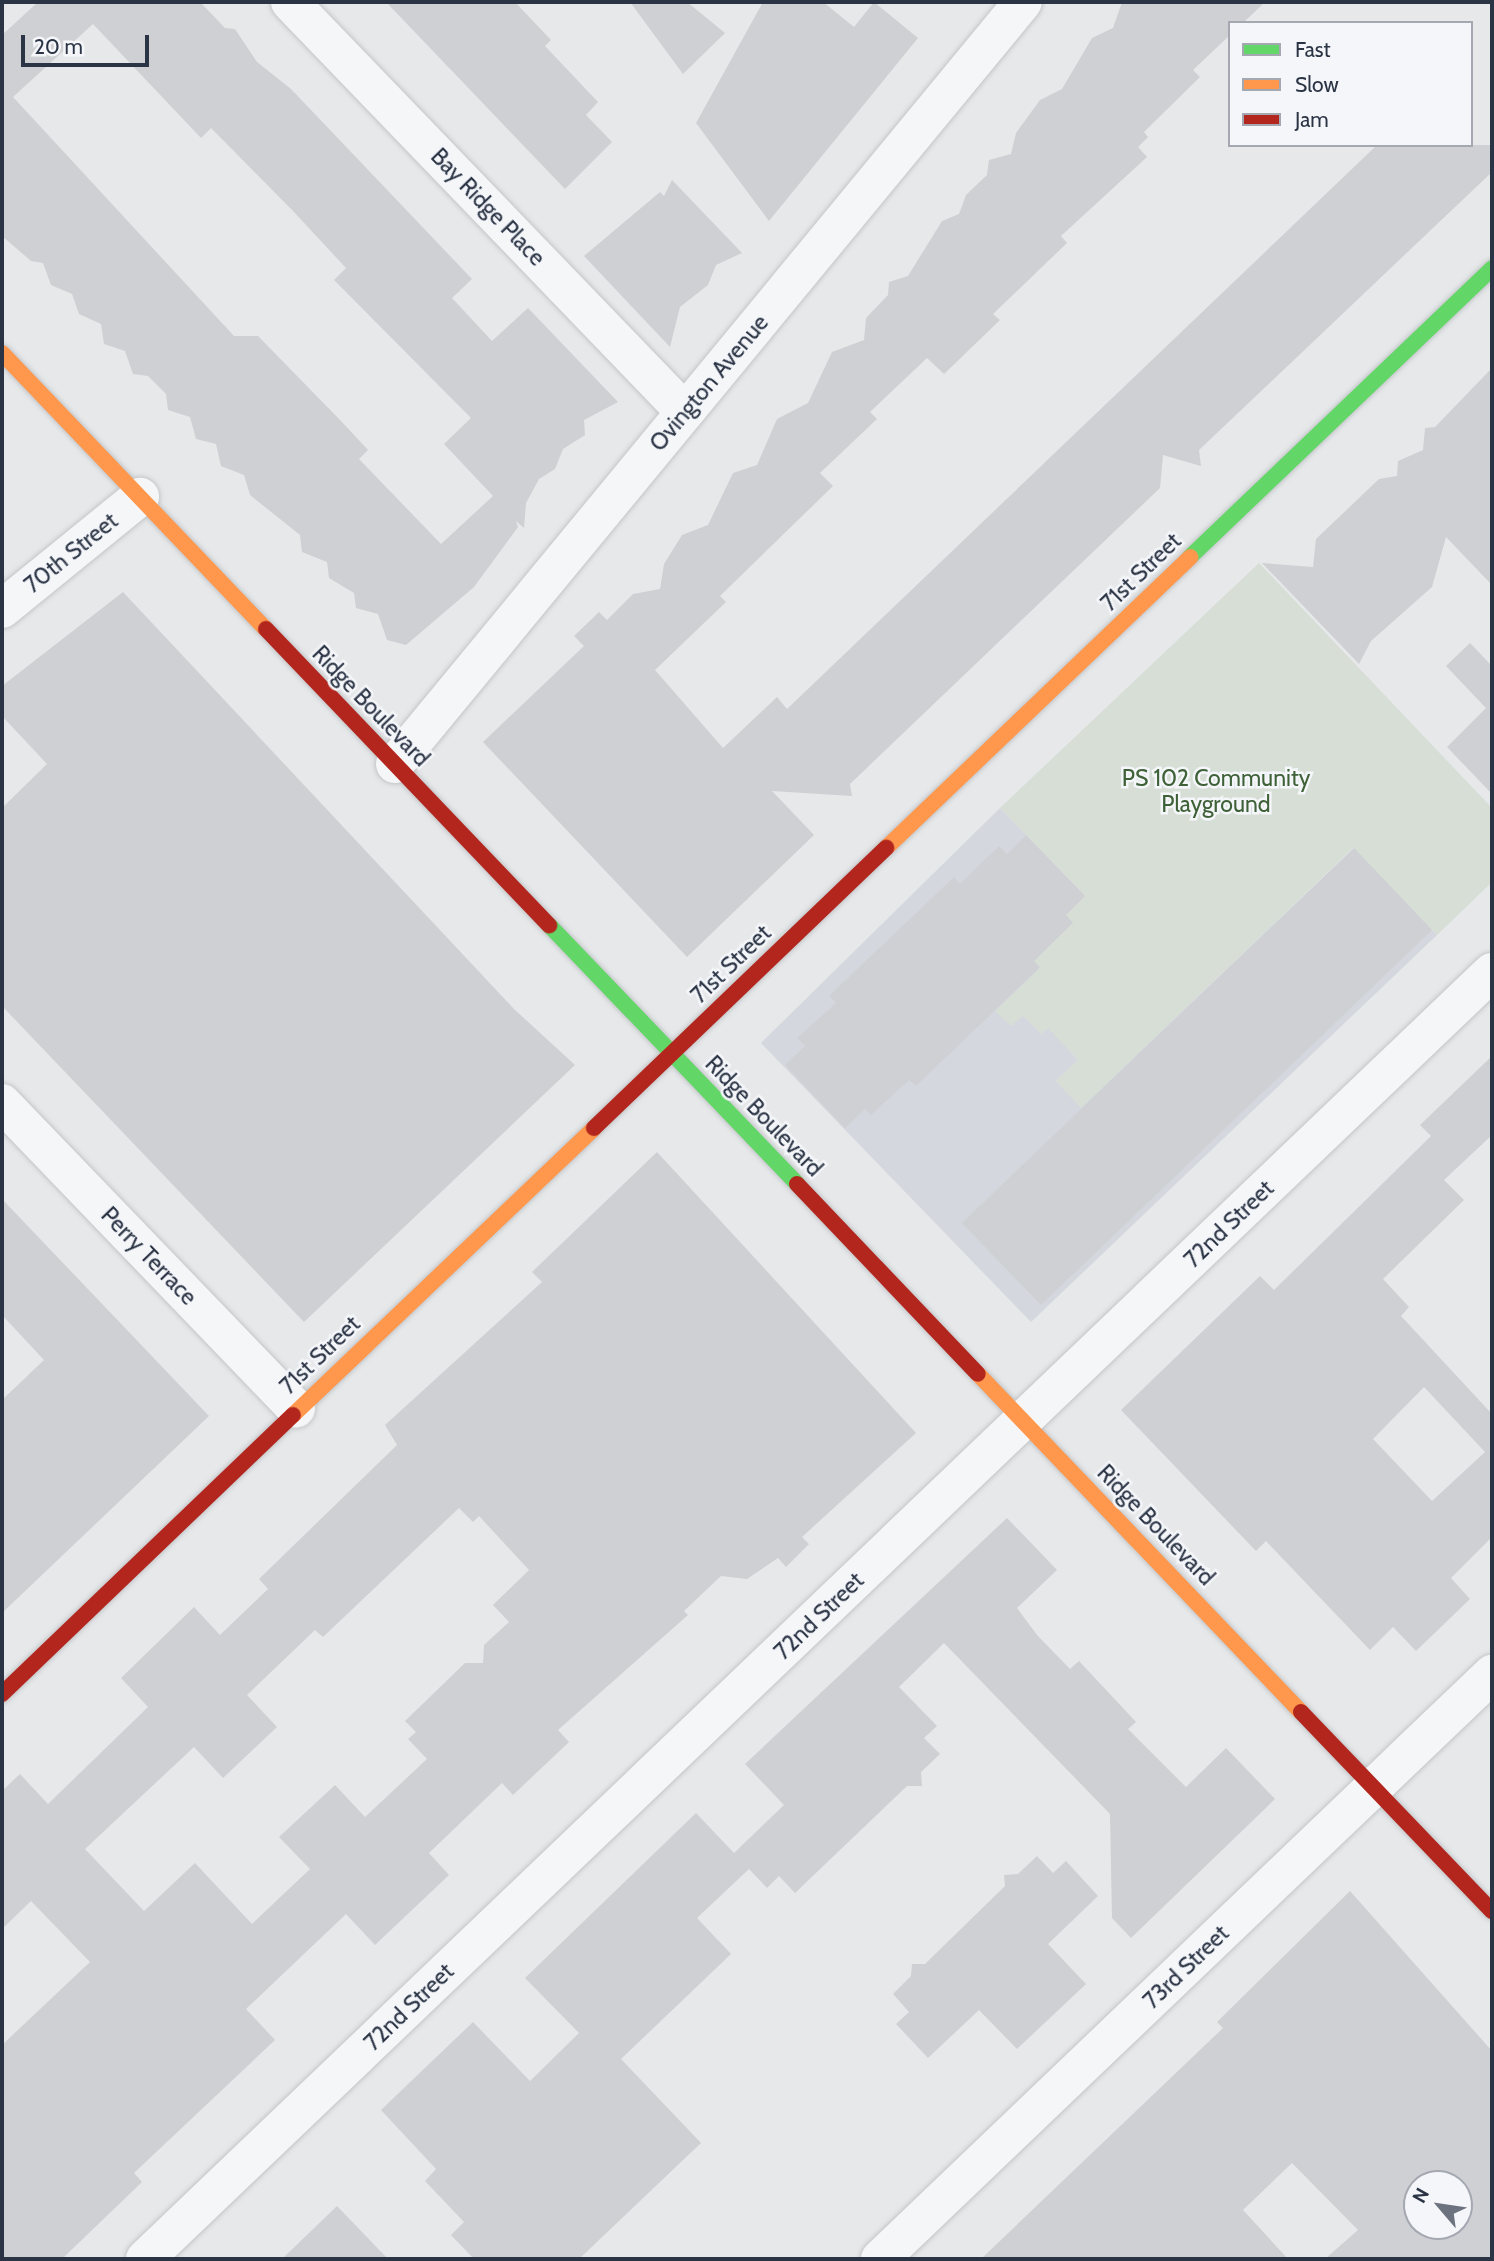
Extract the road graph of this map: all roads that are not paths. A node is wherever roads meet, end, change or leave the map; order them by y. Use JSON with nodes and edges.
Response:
{"nodes":[{"id":1,"x":290,"y":2,"type":"edge"},
{"id":2,"x":1023,"y":2,"type":"edge"},
{"id":3,"x":1492,"y":268,"type":"edge"},
{"id":4,"x":2,"y":353,"type":"edge"},
{"id":5,"x":685,"y":412,"type":"junction"},
{"id":6,"x":140,"y":497,"type":"junction"},
{"id":7,"x":2,"y":610,"type":"edge"},
{"id":8,"x":395,"y":764,"type":"junction"},
{"id":9,"x":1492,"y":972,"type":"edge"},
{"id":10,"x":671,"y":1052,"type":"junction"},
{"id":11,"x":2,"y":1103,"type":"edge"},
{"id":12,"x":296,"y":1409,"type":"junction"},
{"id":13,"x":1024,"y":1419,"type":"junction"},
{"id":14,"x":1492,"y":1675,"type":"edge"},
{"id":15,"x":2,"y":1694,"type":"edge"},
{"id":16,"x":1374,"y":1787,"type":"junction"},
{"id":17,"x":1492,"y":1911,"type":"edge"},
{"id":18,"x":145,"y":2259,"type":"edge"},
{"id":19,"x":880,"y":2259,"type":"edge"}],
"edges":[{"from":1,"to":5,"type":"street","name":"Bay Ridge Place"},
{"from":2,"to":5,"type":"street","name":"Ovington Avenue"},
{"from":3,"to":10,"type":"street","name":"71st Street"},
{"from":4,"to":6,"type":"street","name":"Ridge Boulevard"},
{"from":5,"to":8,"type":"street","name":"Ovington Avenue"},
{"from":6,"to":7,"type":"street","name":"70th Street"},
{"from":6,"to":8,"type":"street","name":"Ridge Boulevard"},
{"from":8,"to":10,"type":"street","name":"Ridge Boulevard"},
{"from":9,"to":13,"type":"street","name":"72nd Street"},
{"from":10,"to":12,"type":"street","name":"71st Street"},
{"from":10,"to":13,"type":"street","name":"Ridge Boulevard"},
{"from":11,"to":12,"type":"street","name":"Perry Terrace"},
{"from":12,"to":15,"type":"street","name":"71st Street"},
{"from":13,"to":16,"type":"street","name":"Ridge Boulevard"},
{"from":13,"to":18,"type":"street","name":"72nd Street"},
{"from":14,"to":16,"type":"street","name":"73rd Street"},
{"from":16,"to":17,"type":"street","name":"Ridge Boulevard"},
{"from":16,"to":19,"type":"street","name":"73rd Street"}]}
